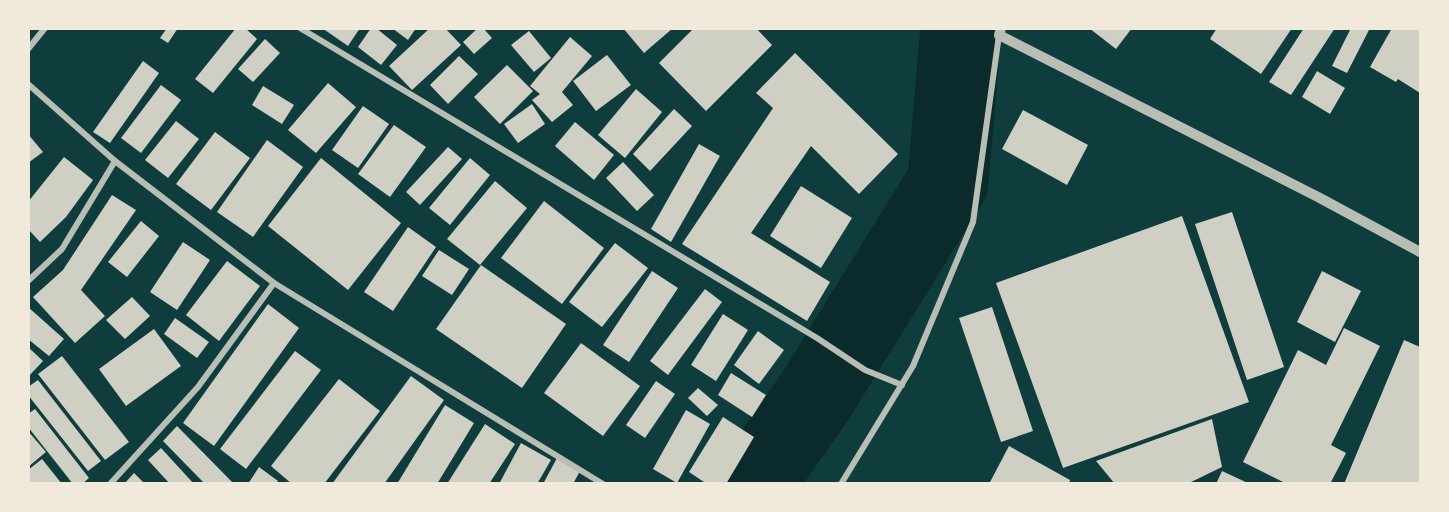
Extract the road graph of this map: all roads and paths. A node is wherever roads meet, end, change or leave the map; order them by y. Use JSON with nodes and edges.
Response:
{"nodes":[{"id":1,"x":45,"y":28,"type":"edge"},
{"id":2,"x":300,"y":28,"type":"edge"},
{"id":3,"x":1000,"y":32,"type":"edge"},
{"id":4,"x":28,"y":49,"type":"edge"},
{"id":5,"x":28,"y":84,"type":"edge"},
{"id":6,"x":115,"y":161,"type":"junction"},
{"id":7,"x":1420,"y":252,"type":"edge"},
{"id":8,"x":28,"y":280,"type":"edge"},
{"id":9,"x":274,"y":283,"type":"junction"},
{"id":10,"x":902,"y":385,"type":"junction"},
{"id":11,"x":110,"y":483,"type":"edge"},
{"id":12,"x":603,"y":483,"type":"edge"},
{"id":13,"x":841,"y":483,"type":"edge"}],
"edges":[{"from":1,"to":4,"type":"street"},
{"from":2,"to":10,"type":"street"},
{"from":3,"to":7,"type":"street"},
{"from":3,"to":10,"type":"street"},
{"from":5,"to":6,"type":"street"},
{"from":6,"to":8,"type":"street"},
{"from":6,"to":9,"type":"street"},
{"from":9,"to":11,"type":"street"},
{"from":9,"to":12,"type":"street"},
{"from":10,"to":13,"type":"street"}]}
